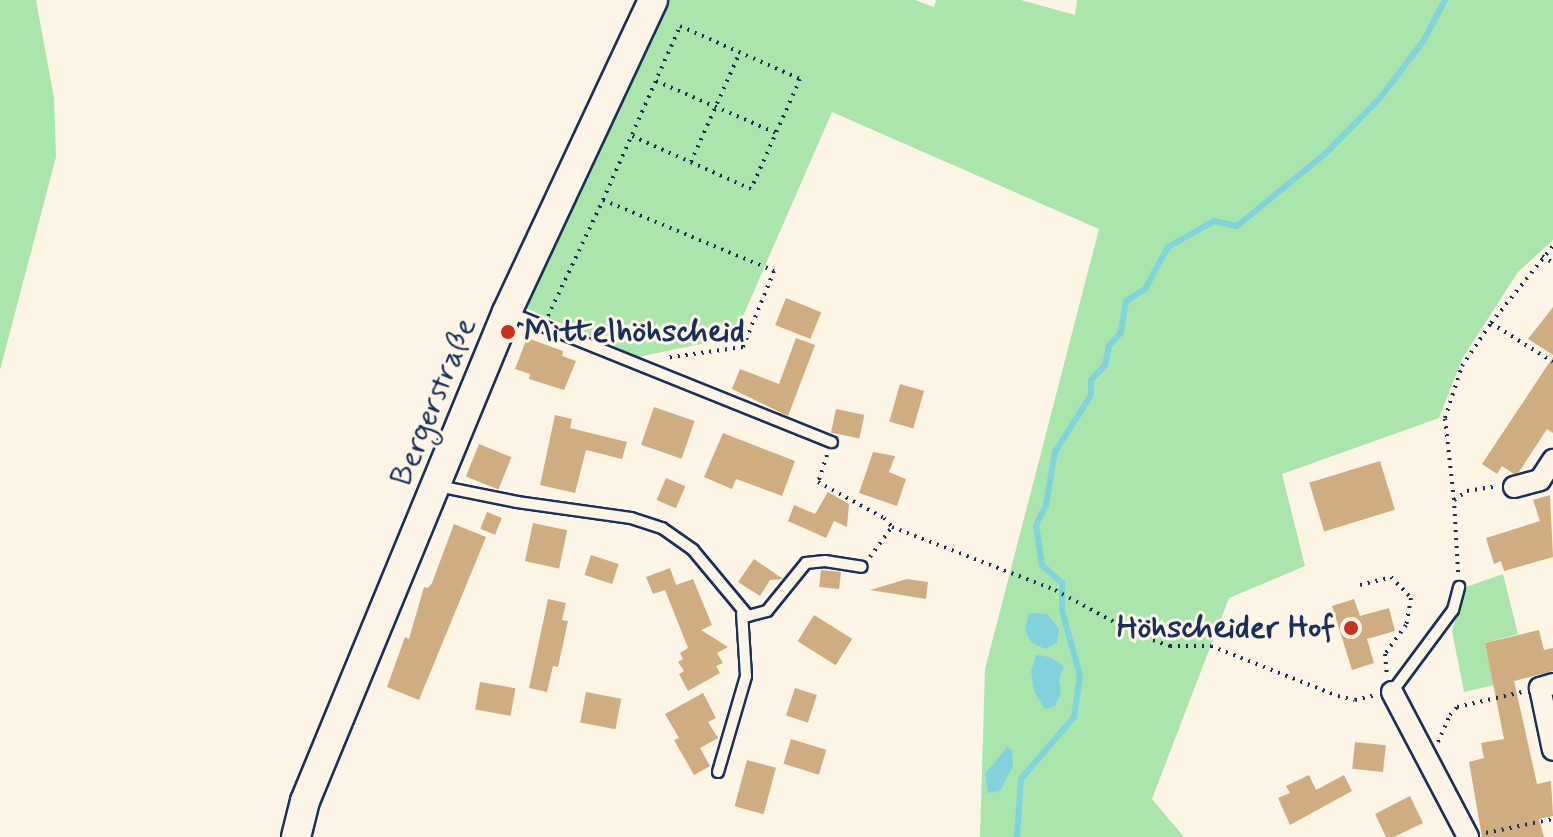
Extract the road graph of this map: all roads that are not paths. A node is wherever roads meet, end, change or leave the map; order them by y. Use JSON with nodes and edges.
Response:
{"nodes":[{"id":1,"x":653,"y":0,"type":"edge"},
{"id":2,"x":507,"y":312,"type":"junction"},
{"id":3,"x":832,"y":442,"type":"road end"},
{"id":4,"x":1553,"y":460,"type":"edge"},
{"id":5,"x":436,"y":485,"type":"junction"},
{"id":6,"x":1514,"y":487,"type":"road end"},
{"id":7,"x":862,"y":567,"type":"road end"},
{"id":8,"x":1459,"y":587,"type":"road end"},
{"id":9,"x":742,"y":613,"type":"junction"},
{"id":10,"x":1546,"y":686,"type":"edge"},
{"id":11,"x":1392,"y":692,"type":"joint"},
{"id":12,"x":1553,"y":750,"type":"edge"},
{"id":13,"x":718,"y":772,"type":"dead end"},
{"id":14,"x":1475,"y":836,"type":"edge"},
{"id":15,"x":296,"y":837,"type":"edge"}],
"edges":[{"from":1,"to":2,"type":"street","name":"Bergerstraße"},
{"from":2,"to":3,"type":"lane"},
{"from":2,"to":5,"type":"street","name":"Bergerstraße"},
{"from":4,"to":6,"type":"street"},
{"from":5,"to":9,"type":"lane"},
{"from":5,"to":15,"type":"street","name":"Bergerstraße"},
{"from":7,"to":9,"type":"lane"},
{"from":8,"to":11,"type":"lane"},
{"from":9,"to":13,"type":"lane"},
{"from":10,"to":12,"type":"street"},
{"from":11,"to":14,"type":"street"}]}
